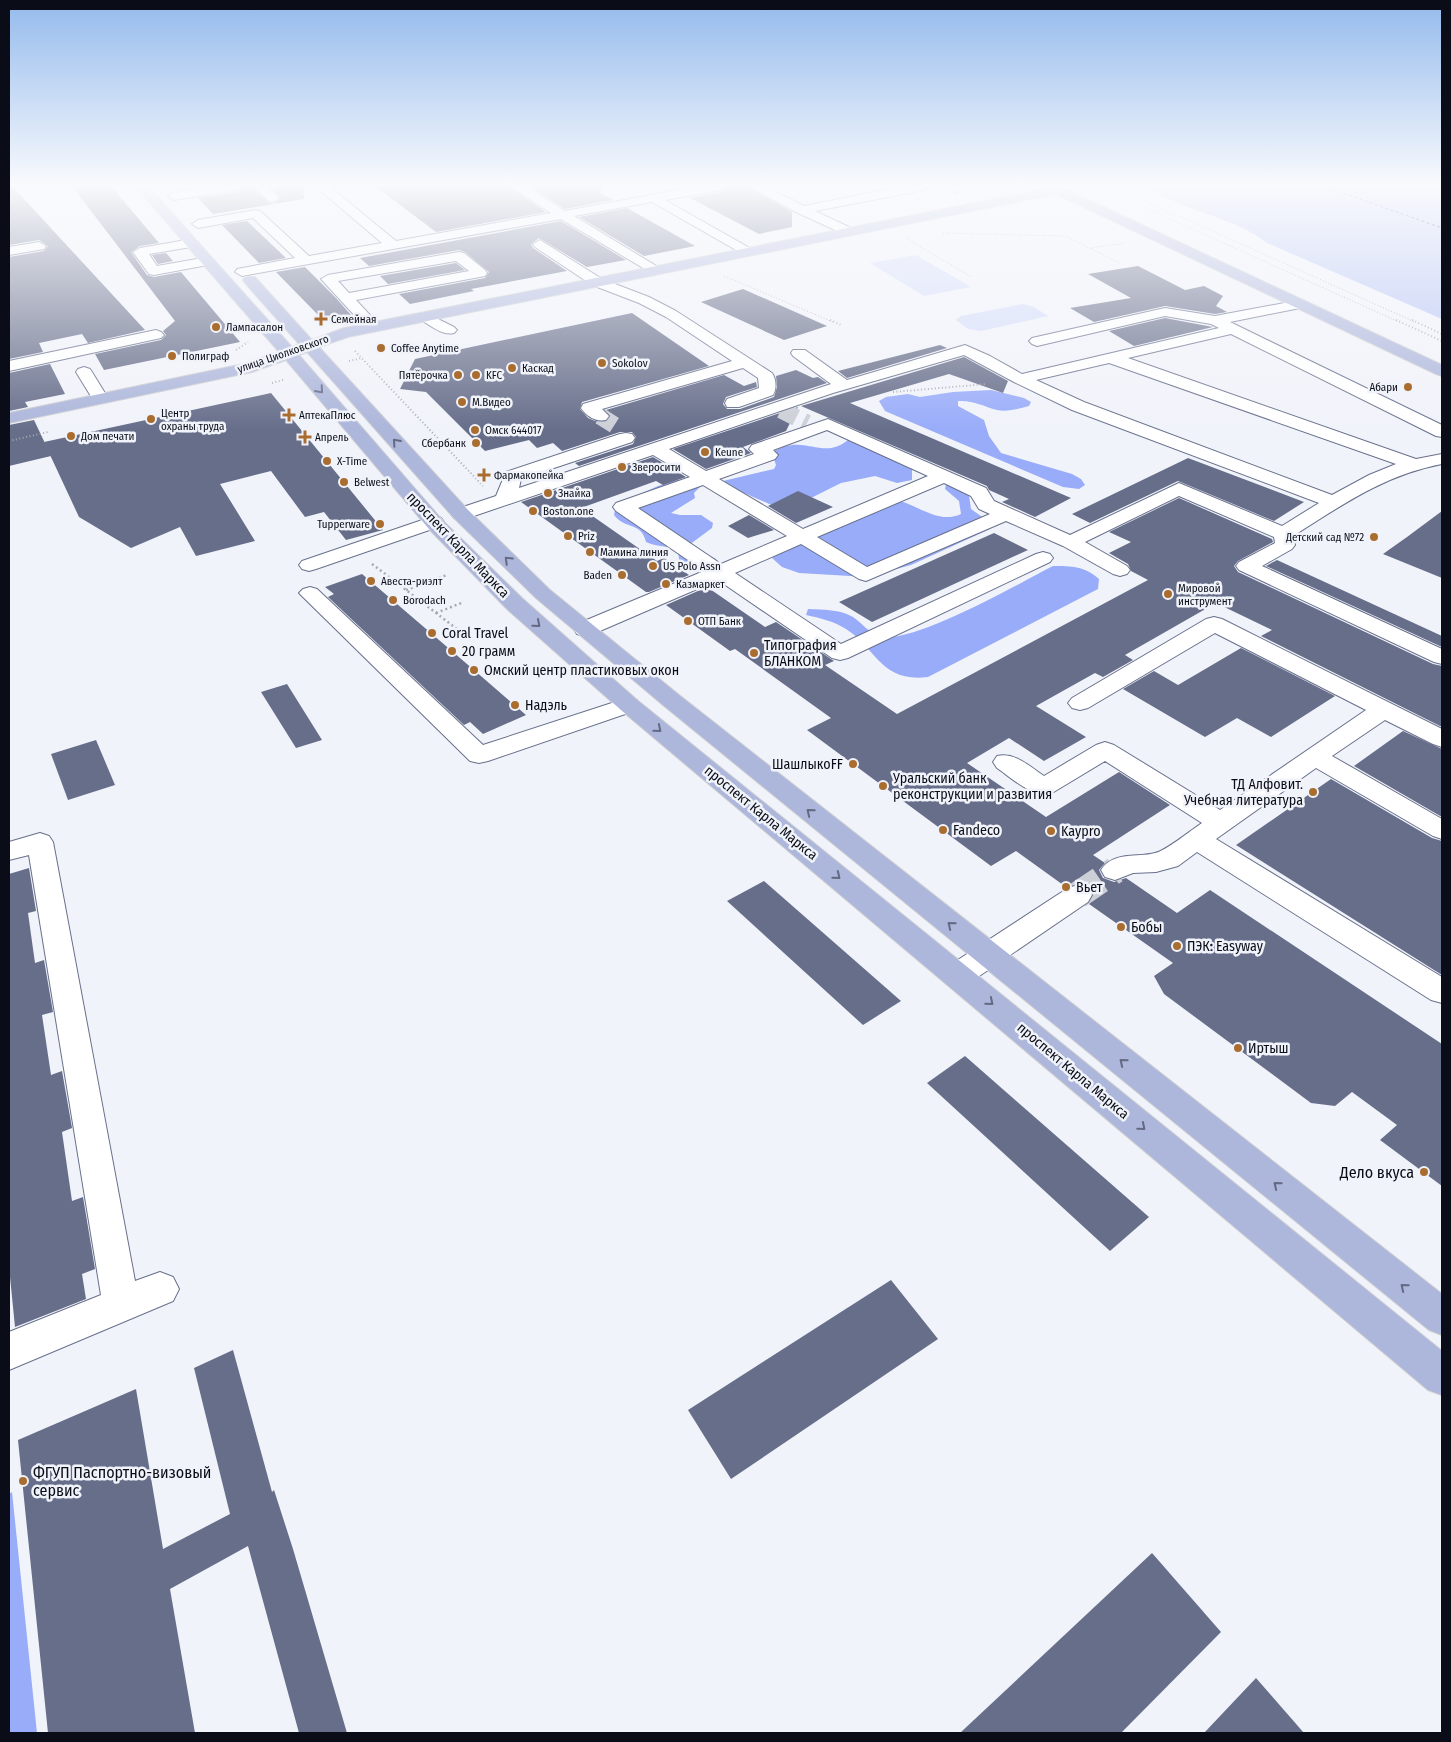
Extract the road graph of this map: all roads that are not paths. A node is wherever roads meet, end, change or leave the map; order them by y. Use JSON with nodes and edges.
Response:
{"nodes":[{"id":1,"x":151,"y":267,"type":"edge"},
{"id":2,"x":174,"y":267,"type":"edge"},
{"id":3,"x":213,"y":267,"type":"edge"},
{"id":4,"x":245,"y":267,"type":"edge"},
{"id":5,"x":359,"y":267,"type":"edge"},
{"id":6,"x":392,"y":267,"type":"edge"},
{"id":7,"x":473,"y":267,"type":"edge"},
{"id":8,"x":575,"y":267,"type":"edge"},
{"id":9,"x":648,"y":267,"type":"edge"},
{"id":10,"x":667,"y":267,"type":"edge"},
{"id":11,"x":1222,"y":267,"type":"edge"},
{"id":12,"x":239,"y":268,"type":"joint"},
{"id":13,"x":652,"y":270,"type":"junction"},
{"id":14,"x":364,"y":272,"type":"junction"},
{"id":15,"x":597,"y":282,"type":"junction"},
{"id":16,"x":384,"y":291,"type":"junction"},
{"id":17,"x":346,"y":298,"type":"junction"},
{"id":18,"x":1300,"y":304,"type":"junction"},
{"id":19,"x":426,"y":316,"type":"junction"},
{"id":20,"x":1215,"y":320,"type":"junction"},
{"id":21,"x":373,"y":327,"type":"junction"},
{"id":22,"x":1233,"y":329,"type":"junction"},
{"id":23,"x":449,"y":330,"type":"dead end"},
{"id":24,"x":156,"y":335,"type":"dead end"},
{"id":25,"x":1037,"y":340,"type":"dead end"},
{"id":26,"x":309,"y":345,"type":"junction"},
{"id":27,"x":288,"y":353,"type":"junction"},
{"id":28,"x":799,"y":353,"type":"dead end"},
{"id":29,"x":1110,"y":358,"type":"junction"},
{"id":30,"x":745,"y":362,"type":"junction"},
{"id":31,"x":9,"y":366,"type":"edge"},
{"id":32,"x":1442,"y":371,"type":"edge"},
{"id":33,"x":84,"y":372,"type":"dead end"},
{"id":34,"x":1020,"y":380,"type":"junction"},
{"id":35,"x":844,"y":386,"type":"junction"},
{"id":36,"x":100,"y":398,"type":"junction"},
{"id":37,"x":715,"y":409,"type":"dead end"},
{"id":38,"x":600,"y":416,"type":"dead end"},
{"id":39,"x":9,"y":418,"type":"edge"},
{"id":40,"x":1442,"y":432,"type":"edge"},
{"id":41,"x":631,"y":433,"type":"dead end"},
{"id":42,"x":655,"y":448,"type":"junction"},
{"id":43,"x":1442,"y":458,"type":"edge"},
{"id":44,"x":1414,"y":464,"type":"junction"},
{"id":45,"x":944,"y":476,"type":"junction"},
{"id":46,"x":705,"y":478,"type":"junction"},
{"id":47,"x":501,"y":502,"type":"junction"},
{"id":48,"x":1332,"y":502,"type":"junction"},
{"id":49,"x":461,"y":514,"type":"junction"},
{"id":50,"x":1006,"y":514,"type":"junction"},
{"id":51,"x":434,"y":522,"type":"junction"},
{"id":52,"x":1283,"y":534,"type":"junction"},
{"id":53,"x":802,"y":536,"type":"junction"},
{"id":54,"x":1070,"y":542,"type":"junction"},
{"id":55,"x":1043,"y":558,"type":"dead end"},
{"id":56,"x":309,"y":565,"type":"dead end"},
{"id":57,"x":1120,"y":570,"type":"dead end"},
{"id":58,"x":719,"y":571,"type":"junction"},
{"id":59,"x":310,"y":593,"type":"dead end"},
{"id":60,"x":543,"y":594,"type":"junction"},
{"id":61,"x":515,"y":604,"type":"junction"},
{"id":62,"x":584,"y":629,"type":"junction"},
{"id":63,"x":555,"y":639,"type":"junction"},
{"id":64,"x":1442,"y":657,"type":"edge"},
{"id":65,"x":1080,"y":703,"type":"dead end"},
{"id":66,"x":629,"y":705,"type":"junction"},
{"id":67,"x":1384,"y":709,"type":"junction"},
{"id":68,"x":1442,"y":739,"type":"edge"},
{"id":69,"x":1315,"y":758,"type":"junction"},
{"id":70,"x":1006,"y":762,"type":"dead end"},
{"id":71,"x":1221,"y":823,"type":"junction"},
{"id":72,"x":1442,"y":830,"type":"edge"},
{"id":73,"x":1196,"y":839,"type":"junction"},
{"id":74,"x":9,"y":851,"type":"edge"},
{"id":75,"x":1116,"y":870,"type":"tunnel mouth"},
{"id":76,"x":1078,"y":896,"type":"tunnel mouth"},
{"id":77,"x":989,"y":955,"type":"junction"},
{"id":78,"x":958,"y":975,"type":"junction"},
{"id":79,"x":1442,"y":992,"type":"edge"},
{"id":80,"x":160,"y":1289,"type":"dead end"},
{"id":81,"x":121,"y":1305,"type":"junction"},
{"id":82,"x":1442,"y":1317,"type":"edge"},
{"id":83,"x":9,"y":1351,"type":"edge"},
{"id":84,"x":1442,"y":1376,"type":"edge"}],
"edges":[{"from":1,"to":2,"type":"street"},
{"from":3,"to":27,"type":"main road","name":"проспект Карла Маркса"},
{"from":4,"to":12,"type":"street"},
{"from":5,"to":14,"type":"street"},
{"from":6,"to":14,"type":"street"},
{"from":7,"to":16,"type":"street"},
{"from":8,"to":15,"type":"street"},
{"from":9,"to":13,"type":"street"},
{"from":10,"to":13,"type":"main road","name":"улица Циолковского"},
{"from":11,"to":18,"type":"main road"},
{"from":12,"to":26,"type":"main road","name":"проспект Карла Маркса"},
{"from":13,"to":15,"type":"main road","name":"улица Циолковского"},
{"from":14,"to":16,"type":"street"},
{"from":14,"to":17,"type":"street"},
{"from":15,"to":19,"type":"main road","name":"улица Циолковского"},
{"from":15,"to":30,"type":"street"},
{"from":16,"to":17,"type":"street"},
{"from":17,"to":21,"type":"street"},
{"from":18,"to":20,"type":"street"},
{"from":18,"to":32,"type":"main road"},
{"from":19,"to":21,"type":"main road","name":"улица Циолковского"},
{"from":19,"to":23,"type":"street"},
{"from":20,"to":22,"type":"street"},
{"from":20,"to":25,"type":"street"},
{"from":21,"to":26,"type":"main road","name":"улица Циолковского"},
{"from":22,"to":29,"type":"street"},
{"from":22,"to":40,"type":"street"},
{"from":24,"to":31,"type":"street"},
{"from":26,"to":27,"type":"main road","name":"улица Циолковского"},
{"from":49,"to":26,"type":"main road","name":"проспект Карла Маркса","one_way":true},
{"from":27,"to":36,"type":"main road","name":"улица Циолковского"},
{"from":27,"to":51,"type":"main road","name":"проспект Карла Маркса","one_way":true},
{"from":28,"to":35,"type":"street"},
{"from":29,"to":34,"type":"street"},
{"from":29,"to":44,"type":"street"},
{"from":30,"to":37,"type":"street"},
{"from":30,"to":38,"type":"street"},
{"from":33,"to":36,"type":"street"},
{"from":34,"to":35,"type":"street"},
{"from":34,"to":48,"type":"street"},
{"from":35,"to":42,"type":"street"},
{"from":36,"to":39,"type":"main road","name":"улица Циолковского"},
{"from":41,"to":47,"type":"street"},
{"from":42,"to":46,"type":"street"},
{"from":42,"to":47,"type":"street"},
{"from":43,"to":44,"type":"street"},
{"from":44,"to":48,"type":"street"},
{"from":45,"to":46,"type":"street"},
{"from":45,"to":50,"type":"street"},
{"from":45,"to":53,"type":"street"},
{"from":46,"to":53,"type":"street"},
{"from":46,"to":58,"type":"street"},
{"from":47,"to":49,"type":"street"},
{"from":48,"to":52,"type":"street"},
{"from":60,"to":49,"type":"main road","name":"проспект Карла Маркса","one_way":true},
{"from":50,"to":53,"type":"street"},
{"from":50,"to":54,"type":"street"},
{"from":51,"to":56,"type":"street"},
{"from":51,"to":61,"type":"main road","name":"проспект Карла Маркса"},
{"from":52,"to":54,"type":"street"},
{"from":52,"to":64,"type":"street"},
{"from":53,"to":58,"type":"street"},
{"from":54,"to":57,"type":"street"},
{"from":55,"to":58,"type":"street"},
{"from":58,"to":62,"type":"street"},
{"from":59,"to":66,"type":"street"},
{"from":60,"to":61,"type":"main road"},
{"from":60,"to":62,"type":"main road","name":"проспект Карла Маркса"},
{"from":61,"to":63,"type":"main road","name":"проспект Карла Маркса","one_way":true},
{"from":62,"to":63,"type":"main road"},
{"from":77,"to":62,"type":"main road","name":"проспект Карла Маркса","one_way":true},
{"from":63,"to":66,"type":"main road","name":"проспект Карла Маркса"},
{"from":65,"to":67,"type":"street"},
{"from":66,"to":78,"type":"main road","name":"проспект Карла Маркса","one_way":true},
{"from":67,"to":68,"type":"street"},
{"from":67,"to":69,"type":"street"},
{"from":69,"to":71,"type":"street"},
{"from":69,"to":72,"type":"street"},
{"from":70,"to":71,"type":"street"},
{"from":71,"to":73,"type":"street"},
{"from":73,"to":75,"type":"street"},
{"from":73,"to":79,"type":"street"},
{"from":74,"to":81,"type":"street"},
{"from":76,"to":77,"type":"street"},
{"from":77,"to":78,"type":"street"},
{"from":82,"to":77,"type":"main road","name":"проспект Карла Маркса","one_way":true},
{"from":78,"to":84,"type":"main road","name":"проспект Карла Маркса","one_way":true},
{"from":80,"to":81,"type":"street"},
{"from":81,"to":83,"type":"street"}]}
